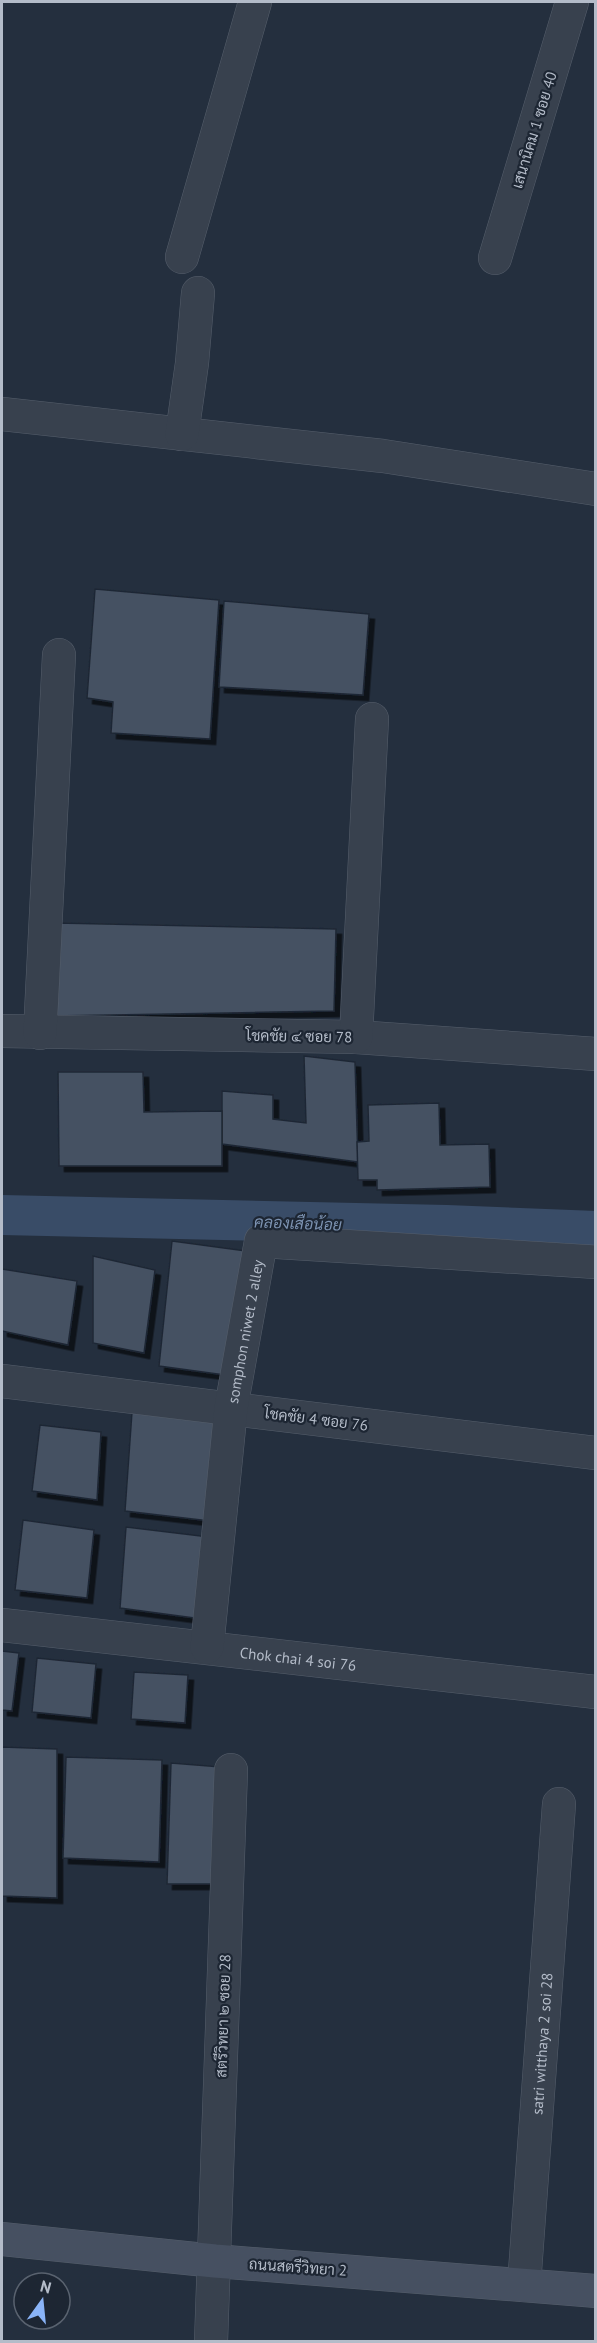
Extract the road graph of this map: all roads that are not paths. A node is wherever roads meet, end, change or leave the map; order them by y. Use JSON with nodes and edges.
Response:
{"nodes":[{"id":1,"x":255,"y":2,"type":"edge"},
{"id":2,"x":572,"y":2,"type":"edge"},
{"id":3,"x":182,"y":257,"type":"dead end"},
{"id":4,"x":495,"y":258,"type":"dead end"},
{"id":5,"x":198,"y":293,"type":"dead end"},
{"id":6,"x":2,"y":414,"type":"edge"},
{"id":7,"x":182,"y":434,"type":"junction"},
{"id":8,"x":596,"y":489,"type":"edge"},
{"id":9,"x":59,"y":655,"type":"dead end"},
{"id":10,"x":372,"y":719,"type":"dead end"},
{"id":11,"x":2,"y":1031,"type":"edge"},
{"id":12,"x":40,"y":1033,"type":"junction"},
{"id":13,"x":356,"y":1036,"type":"junction"},
{"id":14,"x":596,"y":1054,"type":"edge"},
{"id":15,"x":596,"y":1262,"type":"edge"},
{"id":16,"x":2,"y":1381,"type":"edge"},
{"id":17,"x":231,"y":1408,"type":"junction"},
{"id":18,"x":596,"y":1453,"type":"edge"},
{"id":19,"x":2,"y":1626,"type":"edge"},
{"id":20,"x":207,"y":1647,"type":"junction"},
{"id":21,"x":596,"y":1692,"type":"edge"},
{"id":22,"x":231,"y":1770,"type":"dead end"},
{"id":23,"x":559,"y":1804,"type":"dead end"},
{"id":24,"x":2,"y":2239,"type":"edge"},
{"id":25,"x":215,"y":2261,"type":"junction"},
{"id":26,"x":524,"y":2285,"type":"junction"},
{"id":27,"x":596,"y":2291,"type":"edge"},
{"id":28,"x":211,"y":2342,"type":"edge"}],
"edges":[{"from":1,"to":3,"type":"street"},
{"from":2,"to":4,"type":"street","name":"เสนานิคม 1 ซอย 40"},
{"from":5,"to":7,"type":"street"},
{"from":6,"to":7,"type":"street"},
{"from":7,"to":8,"type":"street"},
{"from":9,"to":12,"type":"street"},
{"from":10,"to":13,"type":"street"},
{"from":11,"to":12,"type":"street","name":"โชคชัย ๔ ซอย 78"},
{"from":12,"to":13,"type":"street","name":"โชคชัย ๔ ซอย 78"},
{"from":13,"to":14,"type":"street","name":"โชคชัย ๔ ซอย 78"},
{"from":15,"to":17,"type":"street","name":"somphon niwet 2 alley"},
{"from":16,"to":17,"type":"street","name":"โชคชัย 4 ซอย 76"},
{"from":17,"to":18,"type":"street","name":"โชคชัย 4 ซอย 76"},
{"from":17,"to":20,"type":"street","name":"somphon niwet 2 alley"},
{"from":19,"to":20,"type":"street","name":"Chok chai 4 soi 76"},
{"from":20,"to":21,"type":"street","name":"Chok chai 4 soi 76"},
{"from":22,"to":25,"type":"street","name":"สตรีวิทยา ๒ ซอย 28"},
{"from":23,"to":26,"type":"street","name":"satri witthaya 2 soi 28"},
{"from":24,"to":25,"type":"street","name":"ถนนสตรีวิทยา 2"},
{"from":25,"to":26,"type":"street","name":"ถนนสตรีวิทยา 2"},
{"from":25,"to":28,"type":"street","name":"สตรีวิทยา ๒ ซอย 28"},
{"from":26,"to":27,"type":"street","name":"ถนนสตรีวิทยา 2"}]}
